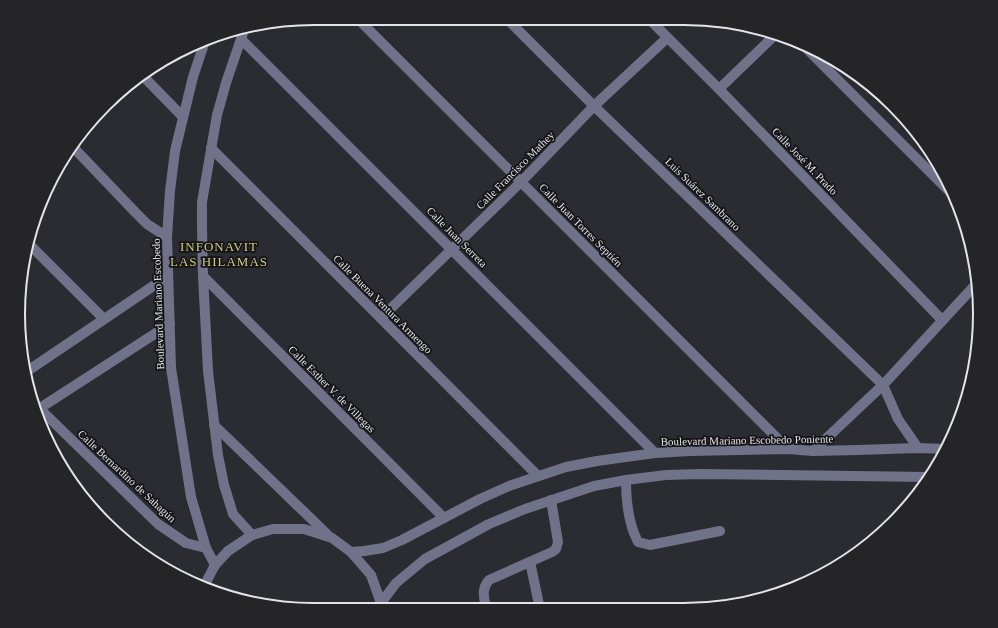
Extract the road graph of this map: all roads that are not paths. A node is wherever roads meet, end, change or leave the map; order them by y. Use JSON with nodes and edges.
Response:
{"nodes":[{"id":1,"x":364,"y":25,"type":"edge"},
{"id":2,"x":513,"y":25,"type":"edge"},
{"id":3,"x":655,"y":25,"type":"edge"},
{"id":4,"x":242,"y":34,"type":"edge"},
{"id":5,"x":667,"y":38,"type":"junction"},
{"id":6,"x":771,"y":38,"type":"edge"},
{"id":7,"x":203,"y":47,"type":"edge"},
{"id":8,"x":814,"y":56,"type":"edge"},
{"id":9,"x":146,"y":79,"type":"edge"},
{"id":10,"x":719,"y":89,"type":"junction"},
{"id":11,"x":594,"y":106,"type":"junction"},
{"id":12,"x":183,"y":117,"type":"junction"},
{"id":13,"x":211,"y":148,"type":"junction"},
{"id":14,"x":76,"y":150,"type":"edge"},
{"id":15,"x":522,"y":182,"type":"junction"},
{"id":16,"x":942,"y":184,"type":"edge"},
{"id":17,"x":167,"y":237,"type":"junction"},
{"id":18,"x":33,"y":248,"type":"edge"},
{"id":19,"x":452,"y":249,"type":"junction"},
{"id":20,"x":168,"y":276,"type":"junction"},
{"id":21,"x":203,"y":276,"type":"junction"},
{"id":22,"x":972,"y":289,"type":"edge"},
{"id":23,"x":381,"y":318,"type":"junction"},
{"id":24,"x":104,"y":319,"type":"junction"},
{"id":25,"x":942,"y":320,"type":"junction"},
{"id":26,"x":170,"y":324,"type":"junction"},
{"id":27,"x":31,"y":369,"type":"edge"},
{"id":28,"x":883,"y":385,"type":"junction"},
{"id":29,"x":40,"y":408,"type":"edge"},
{"id":30,"x":42,"y":413,"type":"edge"},
{"id":31,"x":214,"y":425,"type":"junction"},
{"id":32,"x":918,"y":448,"type":"junction"},
{"id":33,"x":788,"y":449,"type":"junction"},
{"id":34,"x":939,"y":449,"type":"edge"},
{"id":35,"x":813,"y":451,"type":"junction"},
{"id":36,"x":655,"y":453,"type":"junction"},
{"id":37,"x":538,"y":476,"type":"junction"},
{"id":38,"x":923,"y":477,"type":"edge"},
{"id":39,"x":626,"y":480,"type":"junction"},
{"id":40,"x":551,"y":500,"type":"junction"},
{"id":41,"x":444,"y":518,"type":"junction"},
{"id":42,"x":720,"y":531,"type":"dead end"},
{"id":43,"x":252,"y":535,"type":"junction"},
{"id":44,"x":332,"y":538,"type":"junction"},
{"id":45,"x":206,"y":548,"type":"junction"},
{"id":46,"x":351,"y":552,"type":"junction"},
{"id":47,"x":530,"y":562,"type":"junction"},
{"id":48,"x":215,"y":565,"type":"junction"},
{"id":49,"x":206,"y":582,"type":"edge"},
{"id":50,"x":381,"y":603,"type":"edge"},
{"id":51,"x":384,"y":603,"type":"edge"},
{"id":52,"x":485,"y":603,"type":"edge"},
{"id":53,"x":539,"y":603,"type":"edge"}],
"edges":[{"from":1,"to":15,"type":"street","name":"Calle Juan Torres Septién"},
{"from":2,"to":11,"type":"street","name":"Luis Suárez Sambrano"},
{"from":3,"to":5,"type":"street","name":"Calle José M. Prado"},
{"from":4,"to":13,"type":"street"},
{"from":4,"to":19,"type":"street","name":"Calle Juan Serreta"},
{"from":5,"to":10,"type":"street","name":"Calle José M. Prado"},
{"from":5,"to":11,"type":"street","name":"Calle Francisco Mathey"},
{"from":6,"to":10,"type":"street"},
{"from":7,"to":12,"type":"street","name":"Boulevard Mariano Escobedo"},
{"from":8,"to":16,"type":"street"},
{"from":9,"to":12,"type":"street"},
{"from":10,"to":25,"type":"street","name":"Calle José M. Prado"},
{"from":11,"to":15,"type":"street","name":"Calle Francisco Mathey"},
{"from":11,"to":28,"type":"street","name":"Luis Suárez Sambrano"},
{"from":12,"to":17,"type":"street","name":"Boulevard Mariano Escobedo"},
{"from":13,"to":21,"type":"street"},
{"from":13,"to":23,"type":"street","name":"Calle Buena Ventura Armengo"},
{"from":14,"to":17,"type":"street"},
{"from":15,"to":19,"type":"street","name":"Calle Francisco Mathey"},
{"from":15,"to":33,"type":"street","name":"Calle Juan Torres Septién"},
{"from":17,"to":20,"type":"street","name":"Boulevard Mariano Escobedo"},
{"from":18,"to":24,"type":"street"},
{"from":19,"to":23,"type":"street","name":"Calle Francisco Mathey"},
{"from":19,"to":36,"type":"street","name":"Calle Juan Serreta"},
{"from":20,"to":24,"type":"street"},
{"from":20,"to":26,"type":"street","name":"Boulevard Mariano Escobedo"},
{"from":21,"to":31,"type":"street"},
{"from":21,"to":41,"type":"street","name":"Calle Esther V. de Villegas"},
{"from":22,"to":25,"type":"street"},
{"from":23,"to":37,"type":"street","name":"Calle Buena Ventura Armengo"},
{"from":24,"to":27,"type":"street"},
{"from":25,"to":28,"type":"street"},
{"from":26,"to":29,"type":"street"},
{"from":26,"to":45,"type":"street","name":"Boulevard Mariano Escobedo"},
{"from":28,"to":32,"type":"street"},
{"from":28,"to":35,"type":"street"},
{"from":30,"to":45,"type":"street","name":"Calle Bernardino de Sahagún"},
{"from":31,"to":43,"type":"street"},
{"from":31,"to":44,"type":"street"},
{"from":32,"to":34,"type":"street","name":"Boulevard Mariano Escobedo Poniente"},
{"from":32,"to":35,"type":"street","name":"Boulevard Mariano Escobedo Poniente"},
{"from":33,"to":35,"type":"street","name":"Boulevard Mariano Escobedo Poniente"},
{"from":33,"to":36,"type":"street","name":"Boulevard Mariano Escobedo Poniente"},
{"from":36,"to":37,"type":"street","name":"Boulevard Mariano Escobedo Poniente"},
{"from":37,"to":41,"type":"street","name":"Boulevard Mariano Escobedo Poniente"},
{"from":38,"to":39,"type":"street"},
{"from":39,"to":40,"type":"street"},
{"from":39,"to":42,"type":"street"},
{"from":40,"to":47,"type":"street"},
{"from":40,"to":51,"type":"street"},
{"from":41,"to":46,"type":"street","name":"Boulevard Mariano Escobedo Poniente"},
{"from":43,"to":44,"type":"street"},
{"from":43,"to":48,"type":"street"},
{"from":44,"to":46,"type":"street"},
{"from":45,"to":48,"type":"street","name":"Boulevard Mariano Escobedo"},
{"from":46,"to":50,"type":"street"},
{"from":47,"to":52,"type":"street"},
{"from":47,"to":53,"type":"street"},
{"from":48,"to":49,"type":"street"}]}
